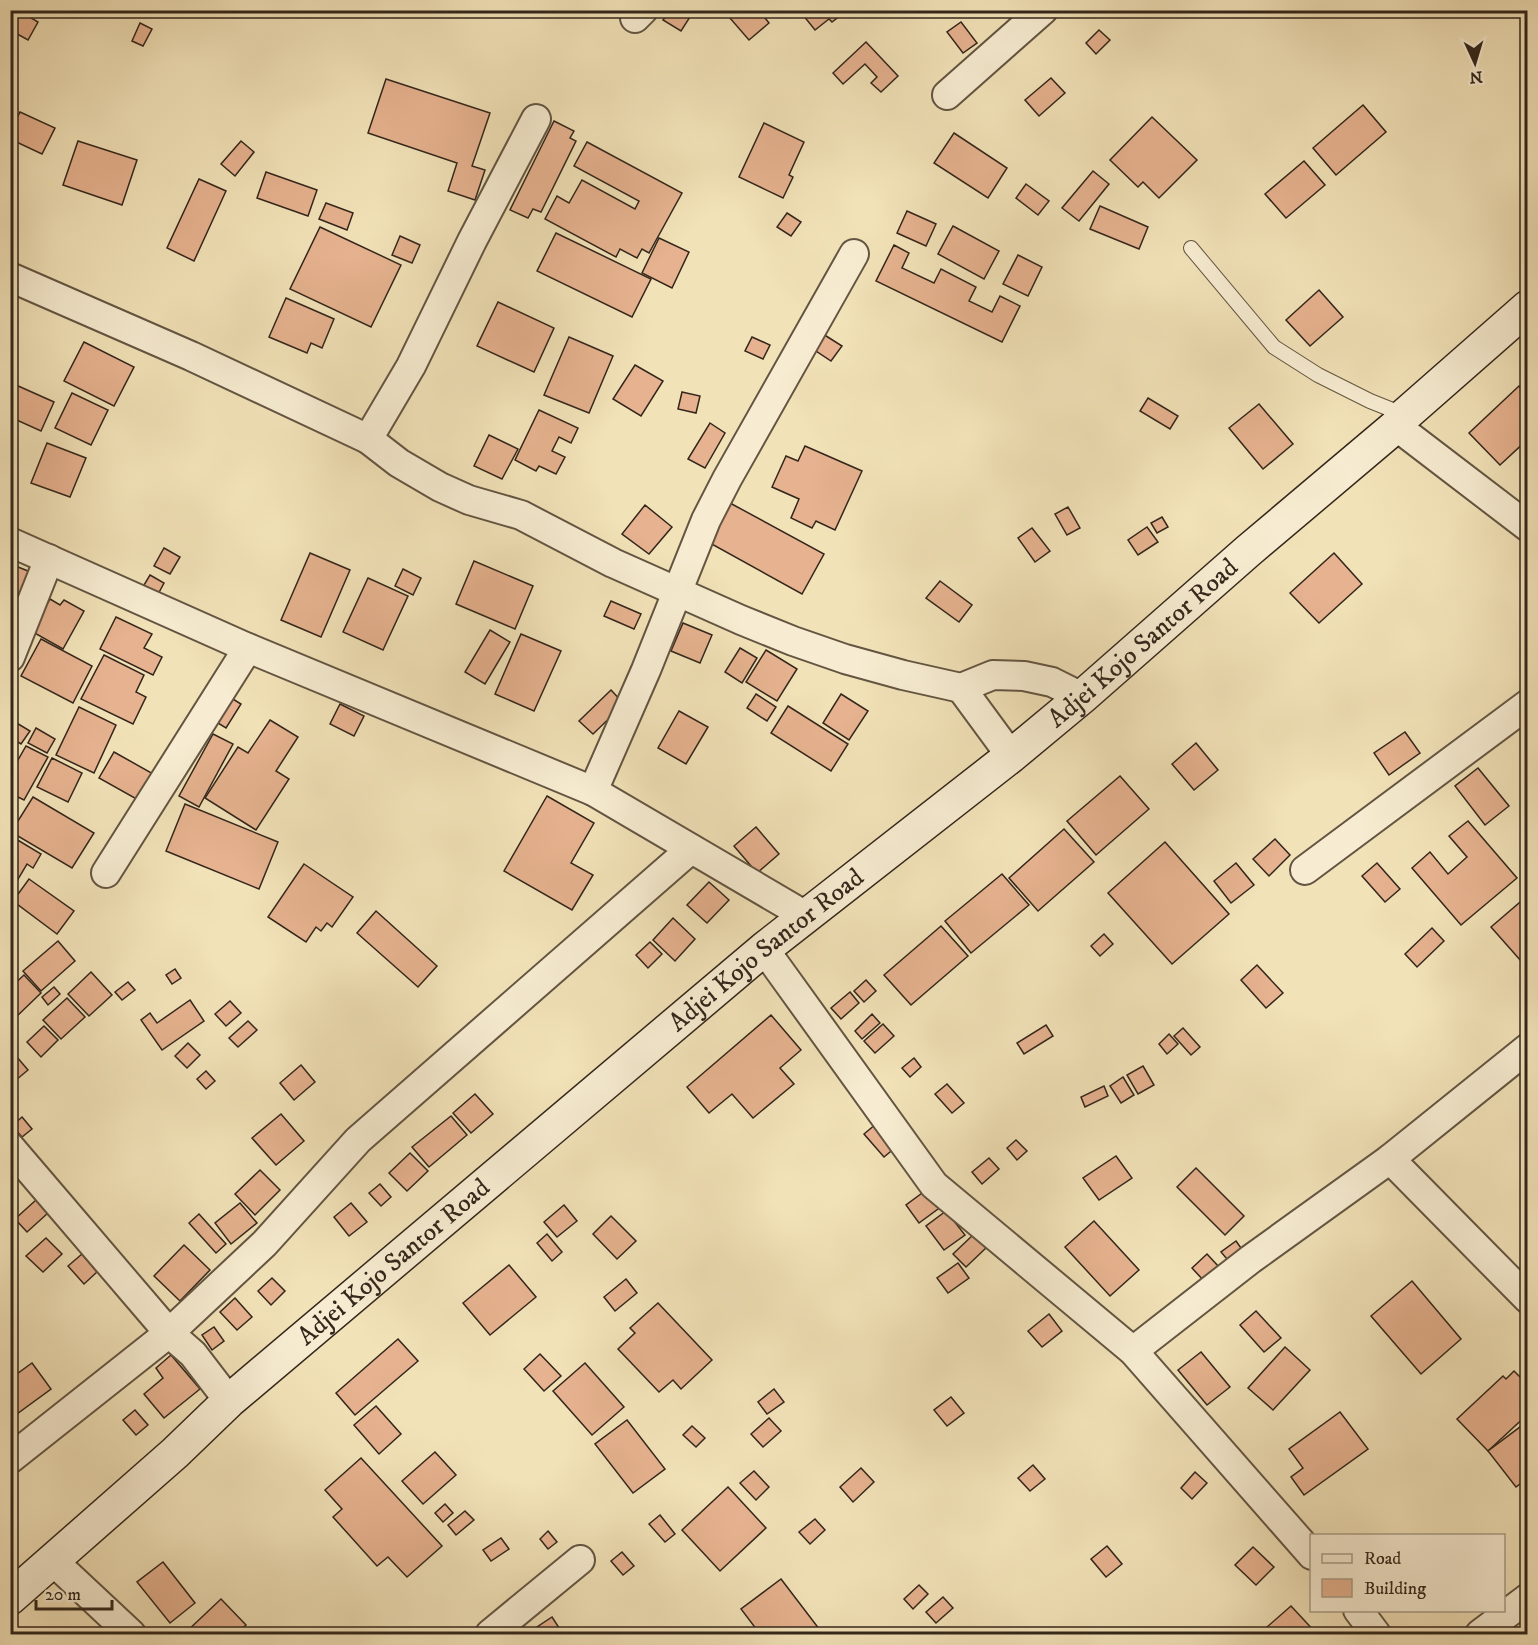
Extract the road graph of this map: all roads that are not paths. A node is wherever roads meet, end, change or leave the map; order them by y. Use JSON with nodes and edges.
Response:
{"nodes":[{"id":1,"x":1042,"y":10,"type":"edge"},
{"id":2,"x":947,"y":95,"type":"dead end"},
{"id":3,"x":536,"y":119,"type":"dead end"},
{"id":4,"x":1191,"y":248,"type":"dead end"},
{"id":5,"x":854,"y":254,"type":"dead end"},
{"id":6,"x":10,"y":277,"type":"edge"},
{"id":7,"x":1527,"y":307,"type":"edge"},
{"id":8,"x":1400,"y":420,"type":"junction"},
{"id":9,"x":368,"y":439,"type":"junction"},
{"id":10,"x":1527,"y":527,"type":"edge"},
{"id":11,"x":10,"y":542,"type":"edge"},
{"id":12,"x":50,"y":559,"type":"junction"},
{"id":13,"x":676,"y":591,"type":"junction"},
{"id":14,"x":248,"y":648,"type":"junction"},
{"id":15,"x":10,"y":657,"type":"edge"},
{"id":16,"x":961,"y":688,"type":"junction"},
{"id":17,"x":1082,"y":697,"type":"junction"},
{"id":18,"x":1527,"y":704,"type":"edge"},
{"id":19,"x":1011,"y":756,"type":"junction"},
{"id":20,"x":593,"y":791,"type":"junction"},
{"id":21,"x":691,"y":849,"type":"junction"},
{"id":22,"x":1305,"y":870,"type":"dead end"},
{"id":23,"x":106,"y":873,"type":"dead end"},
{"id":24,"x":806,"y":916,"type":"junction"},
{"id":25,"x":764,"y":949,"type":"junction"},
{"id":26,"x":1527,"y":1048,"type":"edge"},
{"id":27,"x":10,"y":1148,"type":"edge"},
{"id":28,"x":1389,"y":1159,"type":"junction"},
{"id":29,"x":1527,"y":1299,"type":"edge"},
{"id":30,"x":169,"y":1333,"type":"junction"},
{"id":31,"x":1133,"y":1351,"type":"junction"},
{"id":32,"x":229,"y":1401,"type":"junction"},
{"id":33,"x":10,"y":1459,"type":"edge"},
{"id":34,"x":1310,"y":1554,"type":"edge"},
{"id":35,"x":580,"y":1560,"type":"dead end"},
{"id":36,"x":53,"y":1561,"type":"junction"},
{"id":37,"x":10,"y":1598,"type":"edge"},
{"id":38,"x":1527,"y":1598,"type":"edge"},
{"id":39,"x":1359,"y":1612,"type":"edge"},
{"id":40,"x":131,"y":1635,"type":"edge"},
{"id":41,"x":490,"y":1635,"type":"edge"},
{"id":42,"x":1376,"y":1635,"type":"edge"},
{"id":43,"x":1480,"y":1635,"type":"edge"}],
"edges":[{"from":1,"to":2,"type":"street"},
{"from":3,"to":9,"type":"street"},
{"from":4,"to":8,"type":"lane"},
{"from":5,"to":13,"type":"street"},
{"from":6,"to":9,"type":"street"},
{"from":7,"to":8,"type":"street","name":"Adjei Kojo Santor Road"},
{"from":8,"to":10,"type":"street"},
{"from":8,"to":17,"type":"street","name":"Adjei Kojo Santor Road"},
{"from":9,"to":13,"type":"street"},
{"from":11,"to":12,"type":"street"},
{"from":12,"to":14,"type":"street"},
{"from":12,"to":15,"type":"street"},
{"from":13,"to":16,"type":"street"},
{"from":13,"to":20,"type":"street"},
{"from":14,"to":20,"type":"street"},
{"from":14,"to":23,"type":"street"},
{"from":16,"to":17,"type":"street"},
{"from":16,"to":19,"type":"street"},
{"from":17,"to":19,"type":"street","name":"Adjei Kojo Santor Road"},
{"from":18,"to":22,"type":"street"},
{"from":19,"to":24,"type":"street","name":"Adjei Kojo Santor Road"},
{"from":20,"to":21,"type":"street"},
{"from":21,"to":24,"type":"street"},
{"from":21,"to":30,"type":"street"},
{"from":24,"to":25,"type":"street","name":"Adjei Kojo Santor Road"},
{"from":25,"to":31,"type":"street"},
{"from":25,"to":32,"type":"street","name":"Adjei Kojo Santor Road"},
{"from":26,"to":28,"type":"street"},
{"from":27,"to":30,"type":"street"},
{"from":28,"to":29,"type":"street"},
{"from":28,"to":31,"type":"street"},
{"from":30,"to":32,"type":"street"},
{"from":30,"to":33,"type":"street"},
{"from":31,"to":34,"type":"street"},
{"from":32,"to":36,"type":"street","name":"Adjei Kojo Santor Road"},
{"from":35,"to":41,"type":"street"},
{"from":36,"to":37,"type":"street","name":"Adjei Kojo Santor Road"},
{"from":36,"to":40,"type":"street"},
{"from":38,"to":43,"type":"street"},
{"from":39,"to":42,"type":"street"}]}
